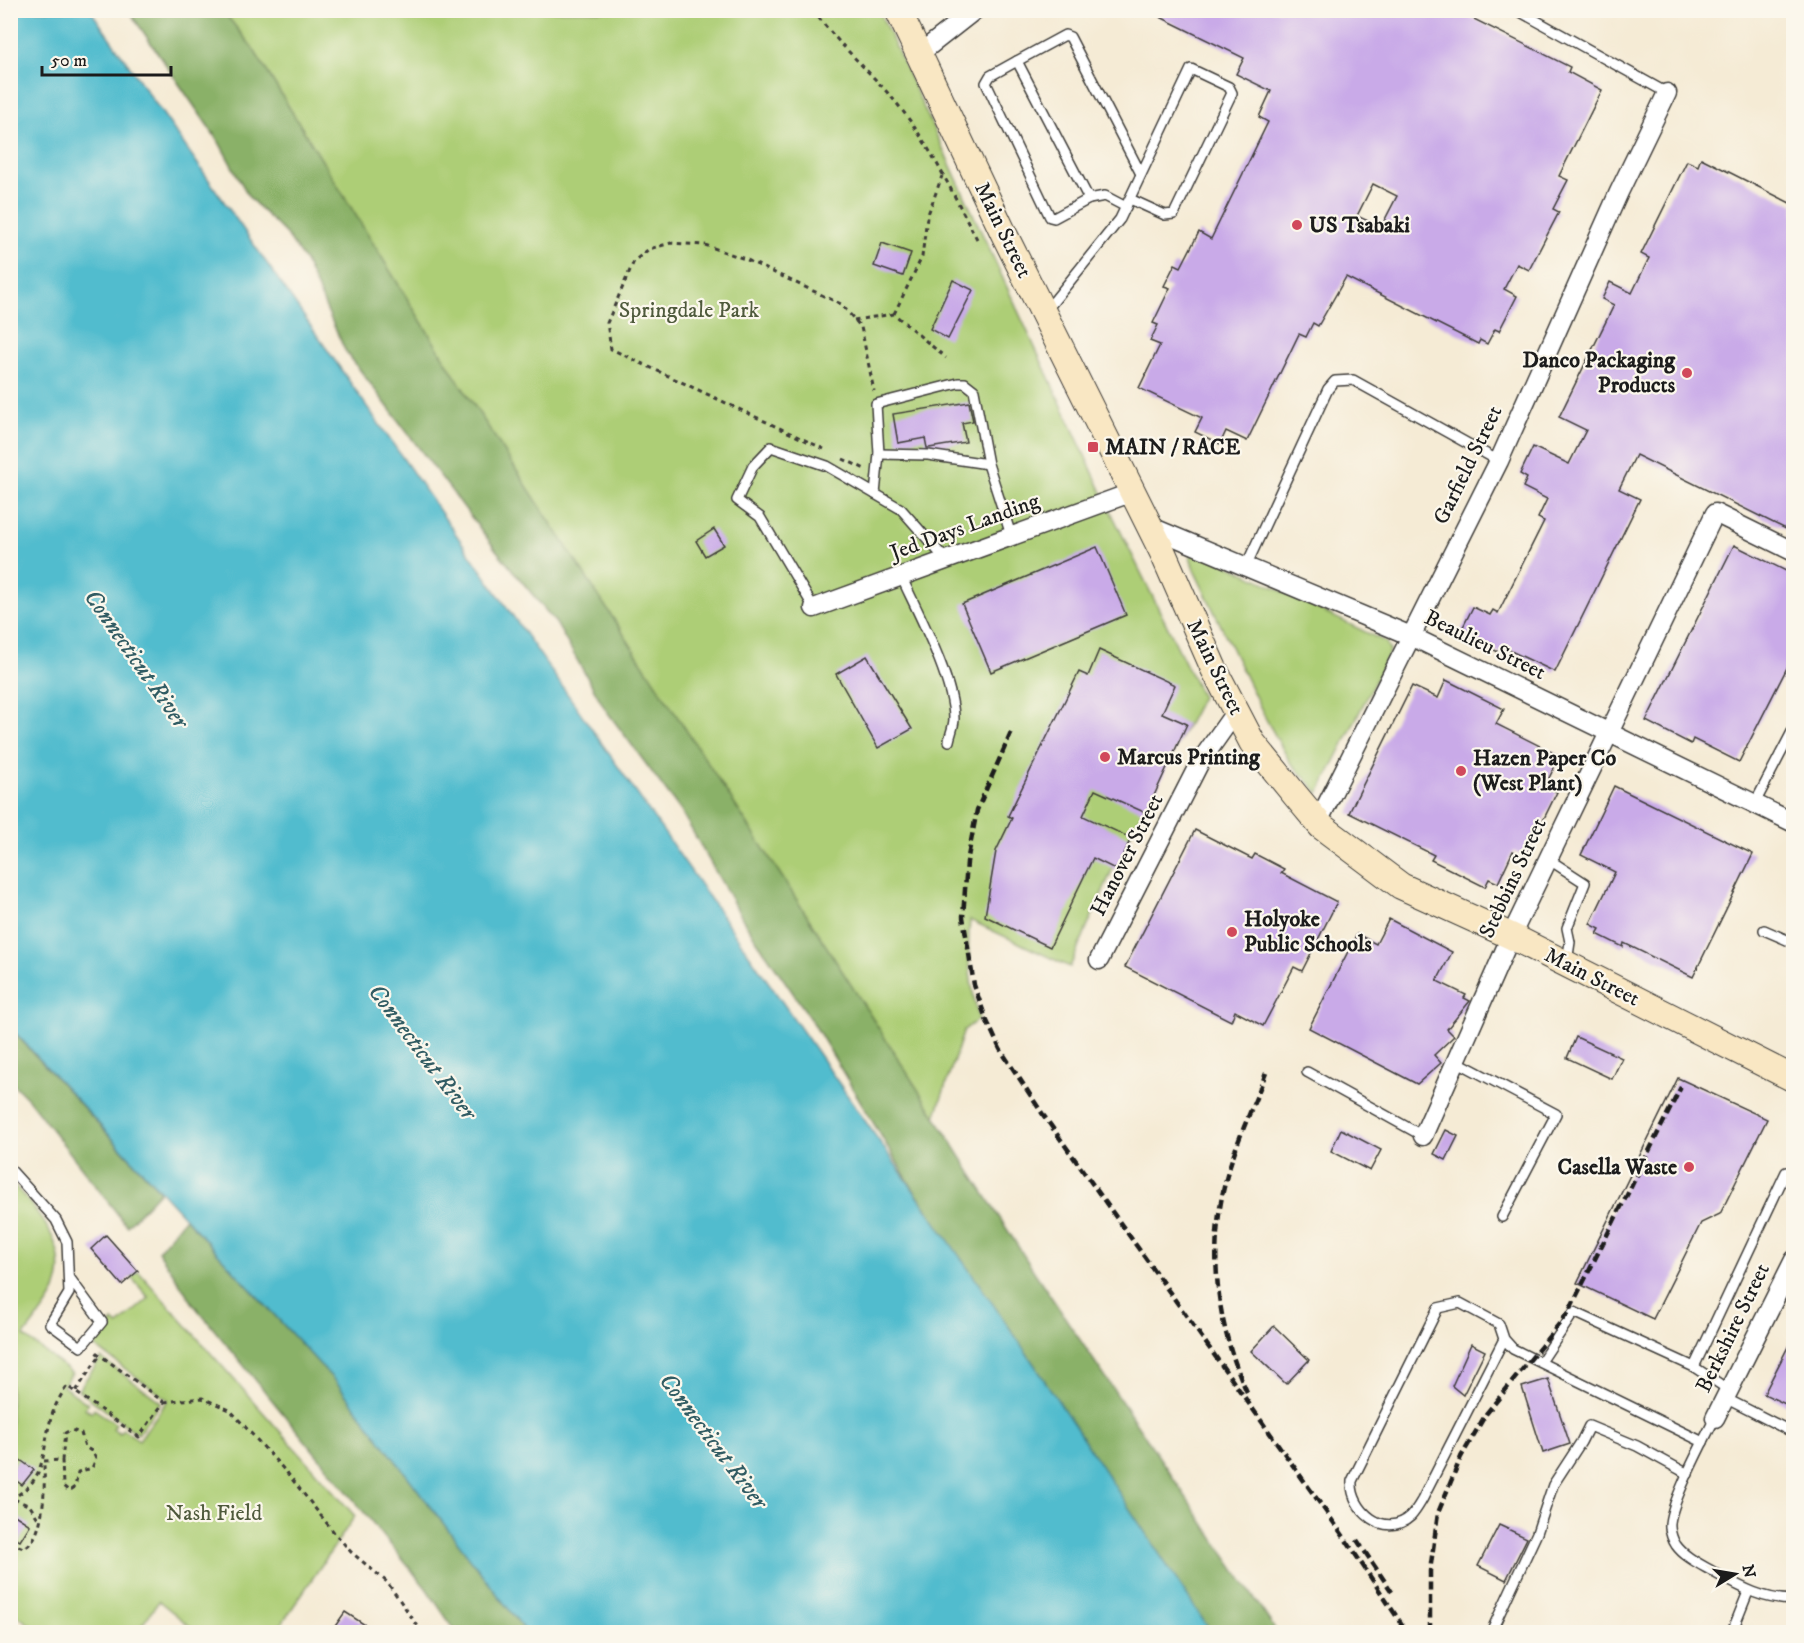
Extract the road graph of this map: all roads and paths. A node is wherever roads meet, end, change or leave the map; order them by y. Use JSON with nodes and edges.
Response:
{"nodes":[{"id":1,"x":813,"y":10,"type":"edge"},
{"id":2,"x":898,"y":10,"type":"edge"},
{"id":3,"x":975,"y":10,"type":"edge"},
{"id":4,"x":1517,"y":10,"type":"edge"},
{"id":5,"x":919,"y":54,"type":"junction"},
{"id":6,"x":1017,"y":62,"type":"junction"},
{"id":7,"x":1667,"y":93,"type":"joint"},
{"id":8,"x":1141,"y":174,"type":"junction"},
{"id":9,"x":943,"y":175,"type":"junction"},
{"id":10,"x":1089,"y":199,"type":"junction"},
{"id":11,"x":1128,"y":203,"type":"junction"},
{"id":12,"x":977,"y":238,"type":"dead end"},
{"id":13,"x":894,"y":314,"type":"junction"},
{"id":14,"x":1044,"y":314,"type":"junction"},
{"id":15,"x":854,"y":320,"type":"junction"},
{"id":16,"x":946,"y":358,"type":"dead end"},
{"id":17,"x":876,"y":404,"type":"junction"},
{"id":18,"x":879,"y":454,"type":"junction"},
{"id":19,"x":1499,"y":461,"type":"junction"},
{"id":20,"x":988,"y":464,"type":"junction"},
{"id":21,"x":877,"y":474,"type":"junction"},
{"id":22,"x":1133,"y":492,"type":"junction"},
{"id":23,"x":875,"y":494,"type":"junction"},
{"id":24,"x":1149,"y":526,"type":"junction"},
{"id":25,"x":1011,"y":535,"type":"junction"},
{"id":26,"x":1794,"y":552,"type":"edge"},
{"id":27,"x":946,"y":560,"type":"junction"},
{"id":28,"x":1246,"y":567,"type":"junction"},
{"id":29,"x":901,"y":576,"type":"junction"},
{"id":30,"x":814,"y":608,"type":"joint"},
{"id":31,"x":1411,"y":636,"type":"junction"},
{"id":32,"x":1236,"y":711,"type":"junction"},
{"id":33,"x":1794,"y":728,"type":"edge"},
{"id":34,"x":1609,"y":731,"type":"junction"},
{"id":35,"x":949,"y":741,"type":"dead end"},
{"id":36,"x":1755,"y":803,"type":"junction"},
{"id":37,"x":1318,"y":822,"type":"junction"},
{"id":38,"x":1794,"y":823,"type":"edge"},
{"id":39,"x":1548,"y":858,"type":"junction"},
{"id":40,"x":1764,"y":930,"type":"dead end"},
{"id":41,"x":1511,"y":936,"type":"junction"},
{"id":42,"x":1794,"y":943,"type":"edge"},
{"id":43,"x":1099,"y":960,"type":"dead end"},
{"id":44,"x":1567,"y":964,"type":"junction"},
{"id":45,"x":1456,"y":1061,"type":"junction"},
{"id":46,"x":1307,"y":1072,"type":"dead end"},
{"id":47,"x":1794,"y":1079,"type":"edge"},
{"id":48,"x":1423,"y":1136,"type":"joint"},
{"id":49,"x":10,"y":1169,"type":"edge"},
{"id":50,"x":1794,"y":1175,"type":"edge"},
{"id":51,"x":1502,"y":1217,"type":"dead end"},
{"id":52,"x":1794,"y":1260,"type":"edge"},
{"id":53,"x":69,"y":1278,"type":"junction"},
{"id":54,"x":1504,"y":1340,"type":"junction"},
{"id":55,"x":93,"y":1350,"type":"dead end"},
{"id":56,"x":100,"y":1355,"type":"junction"},
{"id":57,"x":1541,"y":1362,"type":"junction"},
{"id":58,"x":1694,"y":1367,"type":"junction"},
{"id":59,"x":76,"y":1392,"type":"junction"},
{"id":60,"x":1727,"y":1394,"type":"junction"},
{"id":61,"x":164,"y":1402,"type":"junction"},
{"id":62,"x":1715,"y":1418,"type":"joint"},
{"id":63,"x":1794,"y":1433,"type":"edge"},
{"id":64,"x":1703,"y":1442,"type":"junction"},
{"id":65,"x":62,"y":1460,"type":"junction"},
{"id":66,"x":44,"y":1462,"type":"junction"},
{"id":67,"x":1688,"y":1474,"type":"junction"},
{"id":68,"x":11,"y":1499,"type":"edge"},
{"id":69,"x":39,"y":1520,"type":"junction"},
{"id":70,"x":10,"y":1542,"type":"edge"},
{"id":71,"x":1748,"y":1592,"type":"junction"},
{"id":72,"x":1794,"y":1600,"type":"edge"},
{"id":73,"x":422,"y":1632,"type":"edge"},
{"id":74,"x":1491,"y":1632,"type":"edge"},
{"id":75,"x":1732,"y":1632,"type":"edge"}],
"edges":[{"from":1,"to":9,"type":"path"},
{"from":2,"to":5,"type":"main road","name":"Main Street"},
{"from":3,"to":5,"type":"street"},
{"from":4,"to":7,"type":"lane"},
{"from":5,"to":14,"type":"main road","name":"Main Street"},
{"from":6,"to":8,"type":"lane"},
{"from":6,"to":10,"type":"lane"},
{"from":6,"to":10,"type":"lane"},
{"from":7,"to":19,"type":"street","name":"Garfield Street"},
{"from":8,"to":11,"type":"lane"},
{"from":8,"to":11,"type":"lane"},
{"from":9,"to":12,"type":"path"},
{"from":9,"to":13,"type":"path"},
{"from":10,"to":11,"type":"lane"},
{"from":11,"to":14,"type":"lane"},
{"from":13,"to":15,"type":"path"},
{"from":13,"to":16,"type":"path"},
{"from":14,"to":22,"type":"main road","name":"Main Street"},
{"from":15,"to":17,"type":"path"},
{"from":15,"to":21,"type":"path"},
{"from":17,"to":18,"type":"lane"},
{"from":17,"to":20,"type":"lane"},
{"from":18,"to":20,"type":"lane"},
{"from":18,"to":21,"type":"lane"},
{"from":19,"to":28,"type":"lane"},
{"from":19,"to":31,"type":"street","name":"Garfield Street"},
{"from":20,"to":25,"type":"lane"},
{"from":21,"to":23,"type":"lane"},
{"from":22,"to":24,"type":"main road","name":"Main Street"},
{"from":22,"to":25,"type":"street","name":"Jed Days Landing"},
{"from":23,"to":27,"type":"lane"},
{"from":23,"to":30,"type":"lane"},
{"from":24,"to":28,"type":"street","name":"Beaulieu Street"},
{"from":24,"to":32,"type":"main road","name":"Main Street"},
{"from":25,"to":27,"type":"street","name":"Jed Days Landing"},
{"from":26,"to":34,"type":"street","name":"Stebbins Street"},
{"from":27,"to":29,"type":"street","name":"Jed Days Landing"},
{"from":28,"to":31,"type":"street","name":"Beaulieu Street"},
{"from":29,"to":30,"type":"street","name":"Jed Days Landing"},
{"from":29,"to":35,"type":"lane"},
{"from":31,"to":34,"type":"street","name":"Beaulieu Street"},
{"from":31,"to":37,"type":"street","name":"Garfield Street"},
{"from":32,"to":37,"type":"main road","name":"Main Street"},
{"from":32,"to":43,"type":"street","name":"Hanover Street"},
{"from":33,"to":36,"type":"lane"},
{"from":34,"to":36,"type":"street","name":"Beaulieu Street"},
{"from":34,"to":39,"type":"street","name":"Stebbins Street"},
{"from":36,"to":38,"type":"street","name":"Beaulieu Street"},
{"from":37,"to":41,"type":"main road","name":"Main Street"},
{"from":39,"to":41,"type":"street","name":"Stebbins Street"},
{"from":39,"to":44,"type":"lane"},
{"from":40,"to":42,"type":"lane"},
{"from":41,"to":44,"type":"main road","name":"Main Street"},
{"from":41,"to":45,"type":"street","name":"Stebbins Street"},
{"from":44,"to":47,"type":"main road","name":"Main Street"},
{"from":45,"to":48,"type":"street","name":"Stebbins Street"},
{"from":45,"to":51,"type":"lane"},
{"from":46,"to":48,"type":"lane"},
{"from":49,"to":53,"type":"lane"},
{"from":50,"to":58,"type":"lane"},
{"from":52,"to":60,"type":"street","name":"Berkshire Street"},
{"from":53,"to":53,"type":"lane"},
{"from":54,"to":54,"type":"lane"},
{"from":54,"to":57,"type":"lane"},
{"from":55,"to":56,"type":"path"},
{"from":56,"to":59,"type":"path"},
{"from":56,"to":61,"type":"path"},
{"from":57,"to":58,"type":"lane"},
{"from":57,"to":64,"type":"lane"},
{"from":58,"to":60,"type":"lane"},
{"from":59,"to":61,"type":"path"},
{"from":59,"to":66,"type":"path"},
{"from":60,"to":62,"type":"street","name":"Berkshire Street"},
{"from":60,"to":63,"type":"lane"},
{"from":61,"to":73,"type":"path"},
{"from":62,"to":64,"type":"lane"},
{"from":64,"to":67,"type":"lane"},
{"from":65,"to":65,"type":"path"},
{"from":65,"to":66,"type":"path"},
{"from":66,"to":68,"type":"path"},
{"from":66,"to":69,"type":"path"},
{"from":67,"to":71,"type":"lane"},
{"from":67,"to":74,"type":"lane"},
{"from":68,"to":69,"type":"path"},
{"from":69,"to":70,"type":"path"},
{"from":71,"to":72,"type":"lane"},
{"from":71,"to":75,"type":"lane"}]}
